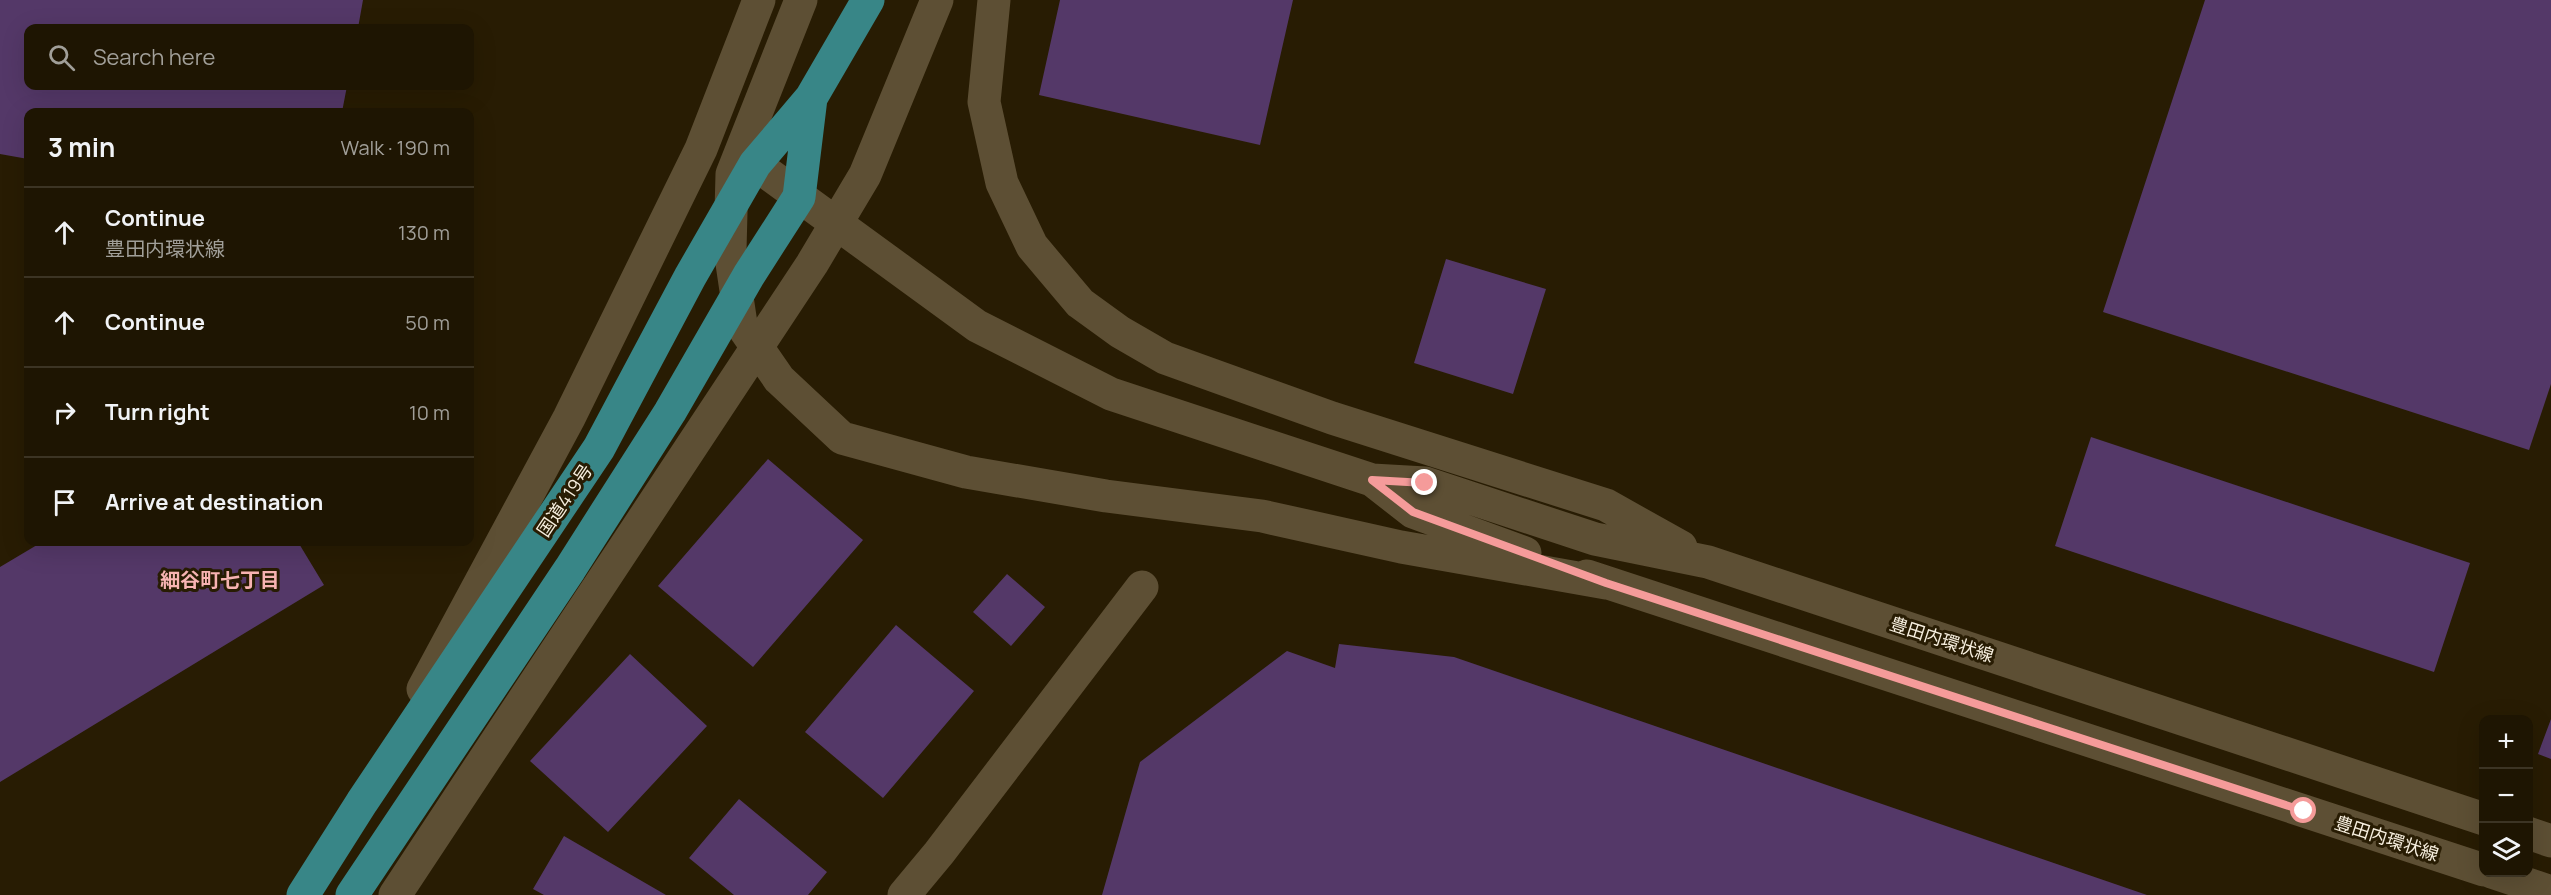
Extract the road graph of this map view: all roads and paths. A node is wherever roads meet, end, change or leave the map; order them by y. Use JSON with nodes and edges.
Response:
{"nodes":[{"id":1,"x":759,"y":0,"type":"edge"},
{"id":2,"x":801,"y":0,"type":"edge"},
{"id":3,"x":868,"y":0,"type":"edge"},
{"id":4,"x":937,"y":0,"type":"edge"},
{"id":5,"x":994,"y":0,"type":"edge"},
{"id":6,"x":811,"y":98,"type":"junction"},
{"id":7,"x":755,"y":164,"type":"junction"},
{"id":8,"x":799,"y":197,"type":"junction"},
{"id":9,"x":1372,"y":480,"type":"junction"},
{"id":10,"x":1708,"y":562,"type":"junction"},
{"id":11,"x":1606,"y":583,"type":"junction"},
{"id":12,"x":1142,"y":587,"type":"dead end"},
{"id":13,"x":362,"y":802,"type":"junction"},
{"id":14,"x":2479,"y":817,"type":"edge"},
{"id":15,"x":2533,"y":834,"type":"edge"},
{"id":16,"x":2551,"y":841,"type":"edge"},
{"id":17,"x":2479,"y":868,"type":"edge"},
{"id":18,"x":2504,"y":877,"type":"edge"},
{"id":19,"x":2551,"y":892,"type":"edge"},
{"id":20,"x":303,"y":895,"type":"edge"},
{"id":21,"x":352,"y":895,"type":"edge"},
{"id":22,"x":394,"y":895,"type":"edge"},
{"id":23,"x":904,"y":895,"type":"edge"}],
"edges":[{"from":1,"to":13,"type":"street"},
{"from":2,"to":11,"type":"street"},
{"from":3,"to":6,"type":"highway","name":"国道419号"},
{"from":4,"to":22,"type":"street"},
{"from":5,"to":10,"type":"street"},
{"from":6,"to":7,"type":"highway","name":"国道419号"},
{"from":6,"to":8,"type":"highway","name":"国道419号"},
{"from":7,"to":8,"type":"street"},
{"from":7,"to":13,"type":"highway","name":"国道419号"},
{"from":8,"to":9,"type":"street"},
{"from":8,"to":21,"type":"highway","name":"国道419号"},
{"from":9,"to":10,"type":"street"},
{"from":9,"to":11,"type":"street"},
{"from":10,"to":14,"type":"street","name":"豊田内環状線"},
{"from":11,"to":17,"type":"street","name":"豊田内環状線"},
{"from":12,"to":23,"type":"street"},
{"from":13,"to":20,"type":"highway","name":"国道419号"},
{"from":15,"to":16,"type":"street"},
{"from":18,"to":19,"type":"street"}]}
